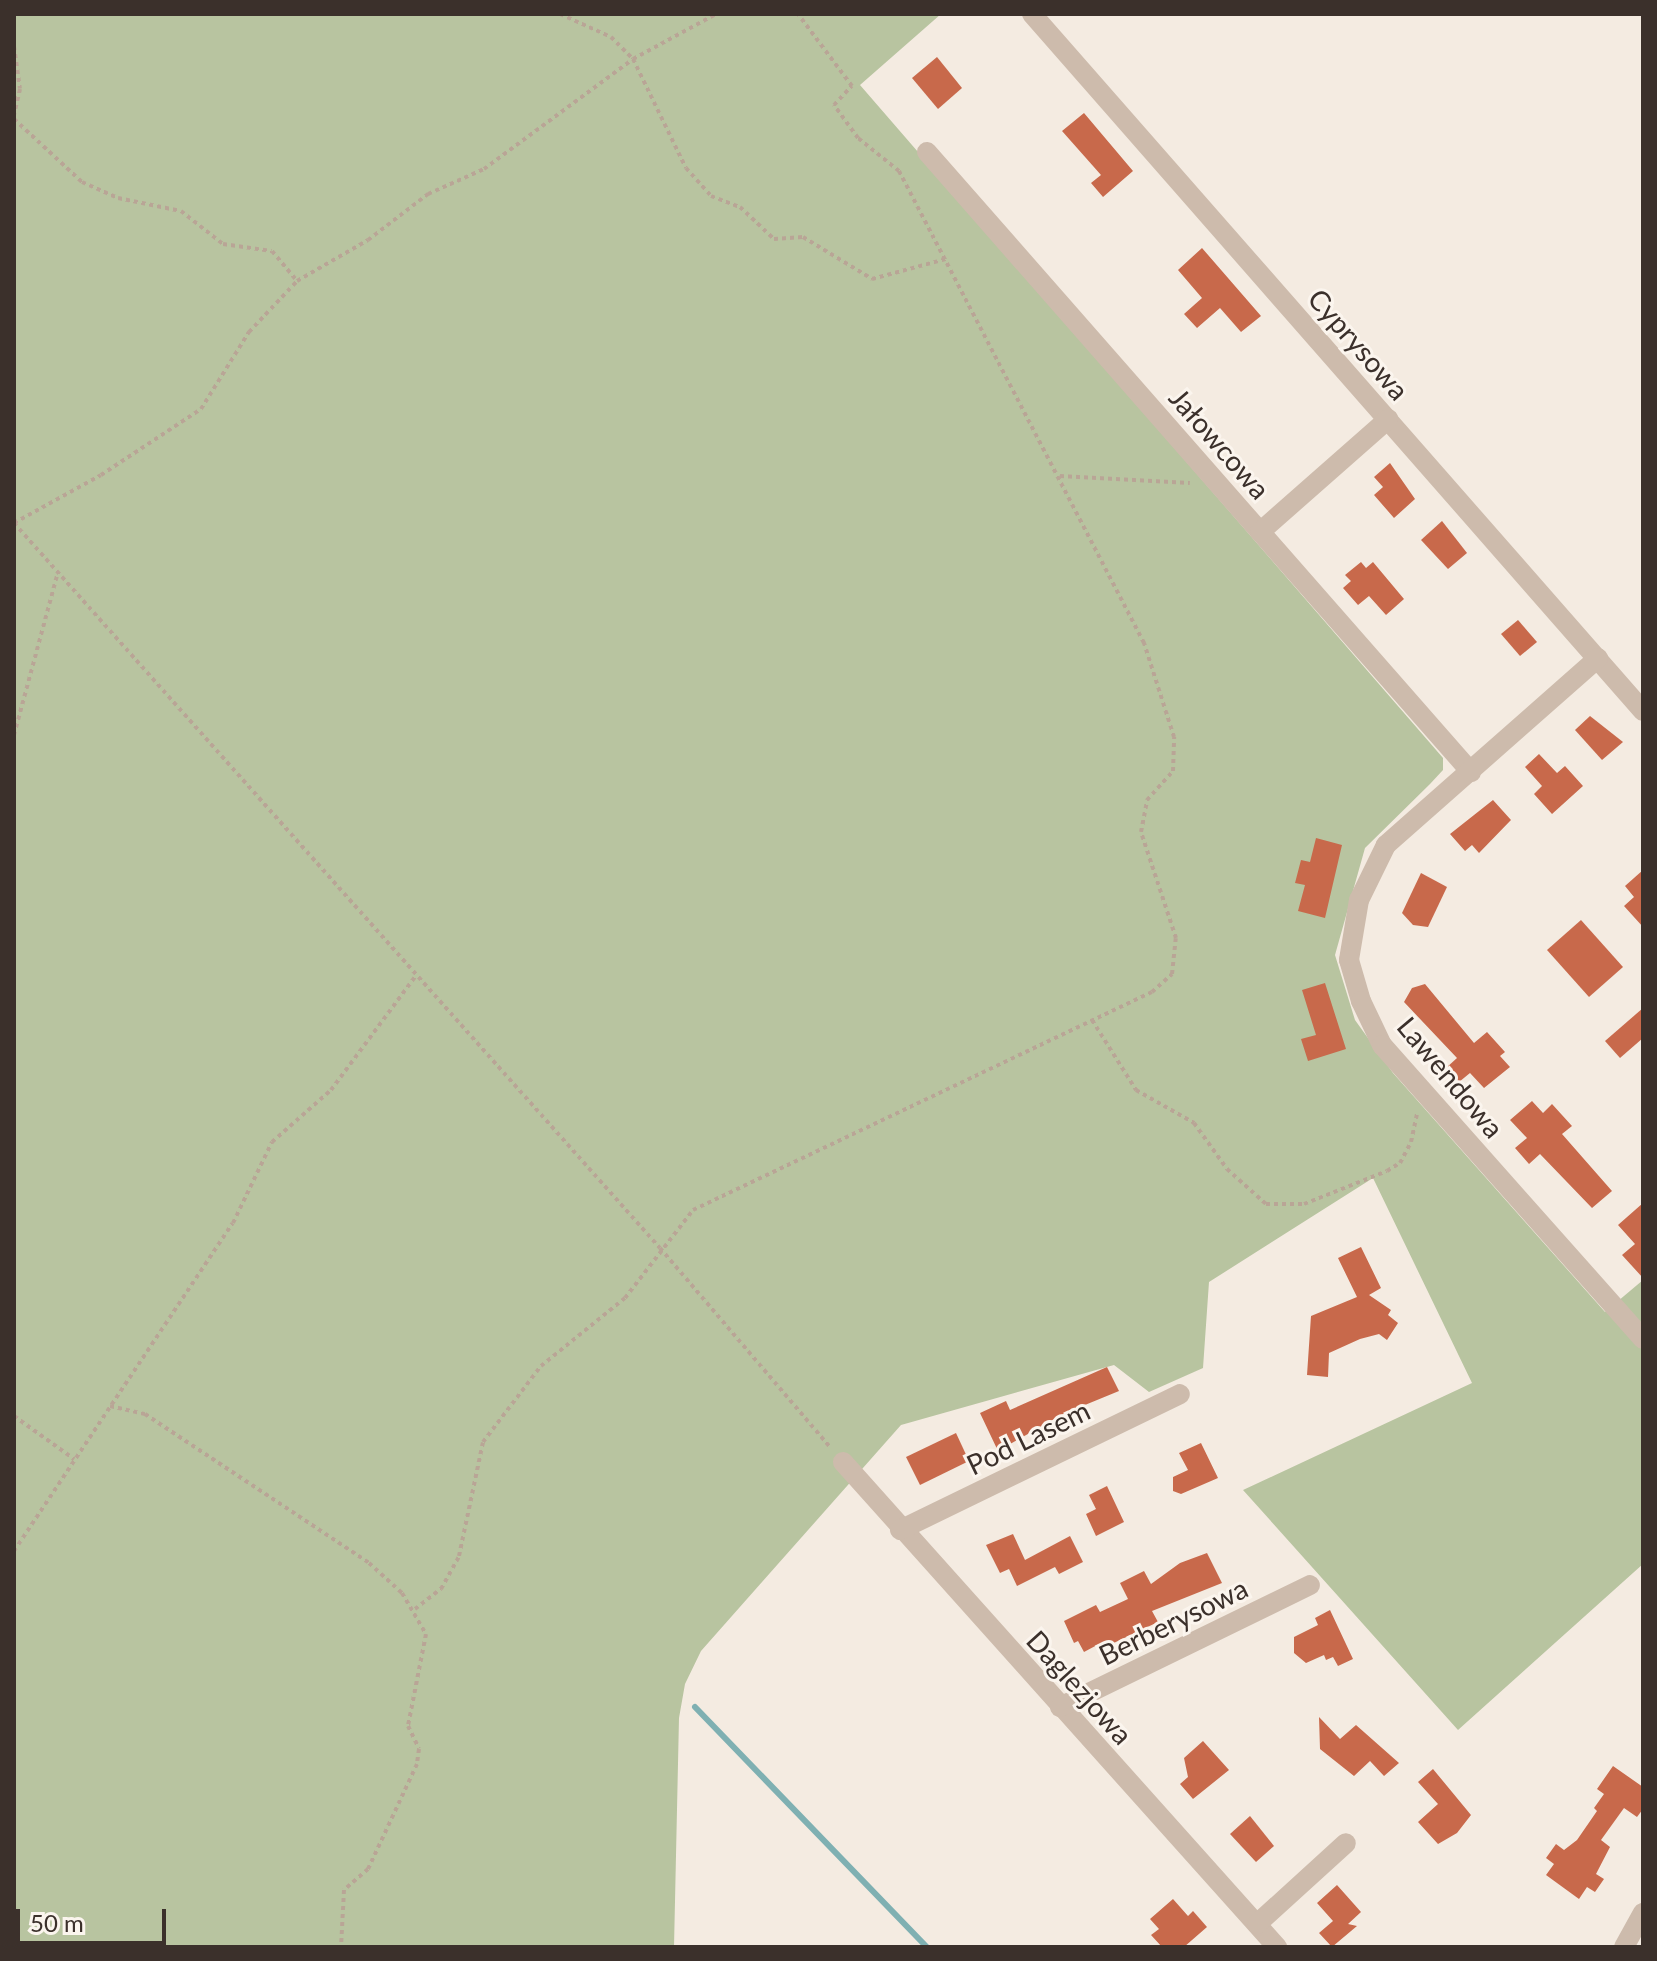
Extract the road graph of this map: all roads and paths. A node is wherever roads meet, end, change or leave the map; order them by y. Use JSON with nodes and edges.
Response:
{"nodes":[{"id":1,"x":560,"y":14,"type":"edge"},
{"id":2,"x":716,"y":14,"type":"edge"},
{"id":3,"x":798,"y":14,"type":"edge"},
{"id":4,"x":1032,"y":14,"type":"edge"},
{"id":5,"x":14,"y":46,"type":"edge"},
{"id":6,"x":633,"y":59,"type":"junction"},
{"id":7,"x":14,"y":118,"type":"edge"},
{"id":8,"x":927,"y":152,"type":"dead end"},
{"id":9,"x":946,"y":259,"type":"junction"},
{"id":10,"x":297,"y":281,"type":"junction"},
{"id":11,"x":1388,"y":419,"type":"junction"},
{"id":12,"x":1060,"y":476,"type":"junction"},
{"id":13,"x":1220,"y":486,"type":"junction"},
{"id":14,"x":14,"y":523,"type":"edge"},
{"id":15,"x":1260,"y":532,"type":"junction"},
{"id":16,"x":58,"y":572,"type":"junction"},
{"id":17,"x":1598,"y":658,"type":"junction"},
{"id":18,"x":1643,"y":711,"type":"edge"},
{"id":19,"x":14,"y":735,"type":"edge"},
{"id":20,"x":1471,"y":772,"type":"junction"},
{"id":21,"x":415,"y":977,"type":"junction"},
{"id":22,"x":1092,"y":1020,"type":"junction"},
{"id":23,"x":1427,"y":1098,"type":"junction"},
{"id":24,"x":660,"y":1248,"type":"junction"},
{"id":25,"x":1643,"y":1339,"type":"edge"},
{"id":26,"x":1180,"y":1394,"type":"dead end"},
{"id":27,"x":110,"y":1406,"type":"junction"},
{"id":28,"x":14,"y":1416,"type":"edge"},
{"id":29,"x":75,"y":1459,"type":"junction"},
{"id":30,"x":843,"y":1462,"type":"joint"},
{"id":31,"x":900,"y":1530,"type":"junction"},
{"id":32,"x":14,"y":1551,"type":"edge"},
{"id":33,"x":1310,"y":1585,"type":"dead end"},
{"id":34,"x":415,"y":1609,"type":"junction"},
{"id":35,"x":1060,"y":1707,"type":"junction"},
{"id":36,"x":1346,"y":1843,"type":"dead end"},
{"id":37,"x":1643,"y":1913,"type":"edge"},
{"id":38,"x":1257,"y":1924,"type":"junction"},
{"id":39,"x":341,"y":1947,"type":"edge"},
{"id":40,"x":1277,"y":1947,"type":"edge"},
{"id":41,"x":1624,"y":1947,"type":"edge"}],
"edges":[{"from":1,"to":6,"type":"path"},
{"from":2,"to":6,"type":"path"},
{"from":3,"to":9,"type":"path"},
{"from":4,"to":11,"type":"street","name":"Cyprysowa"},
{"from":5,"to":7,"type":"path"},
{"from":6,"to":9,"type":"path"},
{"from":6,"to":10,"type":"path"},
{"from":7,"to":10,"type":"path"},
{"from":8,"to":13,"type":"street","name":"Jałowcowa"},
{"from":9,"to":12,"type":"path"},
{"from":10,"to":14,"type":"path"},
{"from":11,"to":15,"type":"street"},
{"from":11,"to":17,"type":"street","name":"Cyprysowa"},
{"from":12,"to":13,"type":"path"},
{"from":12,"to":22,"type":"path"},
{"from":13,"to":15,"type":"street","name":"Jałowcowa"},
{"from":14,"to":16,"type":"path"},
{"from":15,"to":20,"type":"street","name":"Jałowcowa"},
{"from":16,"to":19,"type":"path"},
{"from":16,"to":21,"type":"path"},
{"from":17,"to":18,"type":"street","name":"Cyprysowa"},
{"from":17,"to":20,"type":"street","name":"Lawendowa"},
{"from":20,"to":23,"type":"street","name":"Lawendowa"},
{"from":21,"to":24,"type":"path"},
{"from":21,"to":27,"type":"path"},
{"from":22,"to":23,"type":"path"},
{"from":22,"to":24,"type":"path"},
{"from":23,"to":25,"type":"street","name":"Lawendowa"},
{"from":24,"to":30,"type":"path"},
{"from":24,"to":34,"type":"path"},
{"from":26,"to":31,"type":"street","name":"Pod Lasem"},
{"from":27,"to":29,"type":"path"},
{"from":27,"to":34,"type":"path"},
{"from":28,"to":29,"type":"path"},
{"from":29,"to":32,"type":"path"},
{"from":30,"to":31,"type":"street","name":"Daglezjowa"},
{"from":31,"to":35,"type":"street","name":"Daglezjowa"},
{"from":33,"to":35,"type":"street","name":"Berberysowa"},
{"from":34,"to":39,"type":"path"},
{"from":35,"to":38,"type":"street","name":"Daglezjowa"},
{"from":36,"to":38,"type":"street"},
{"from":37,"to":41,"type":"street"},
{"from":38,"to":40,"type":"street","name":"Daglezjowa"}]}
